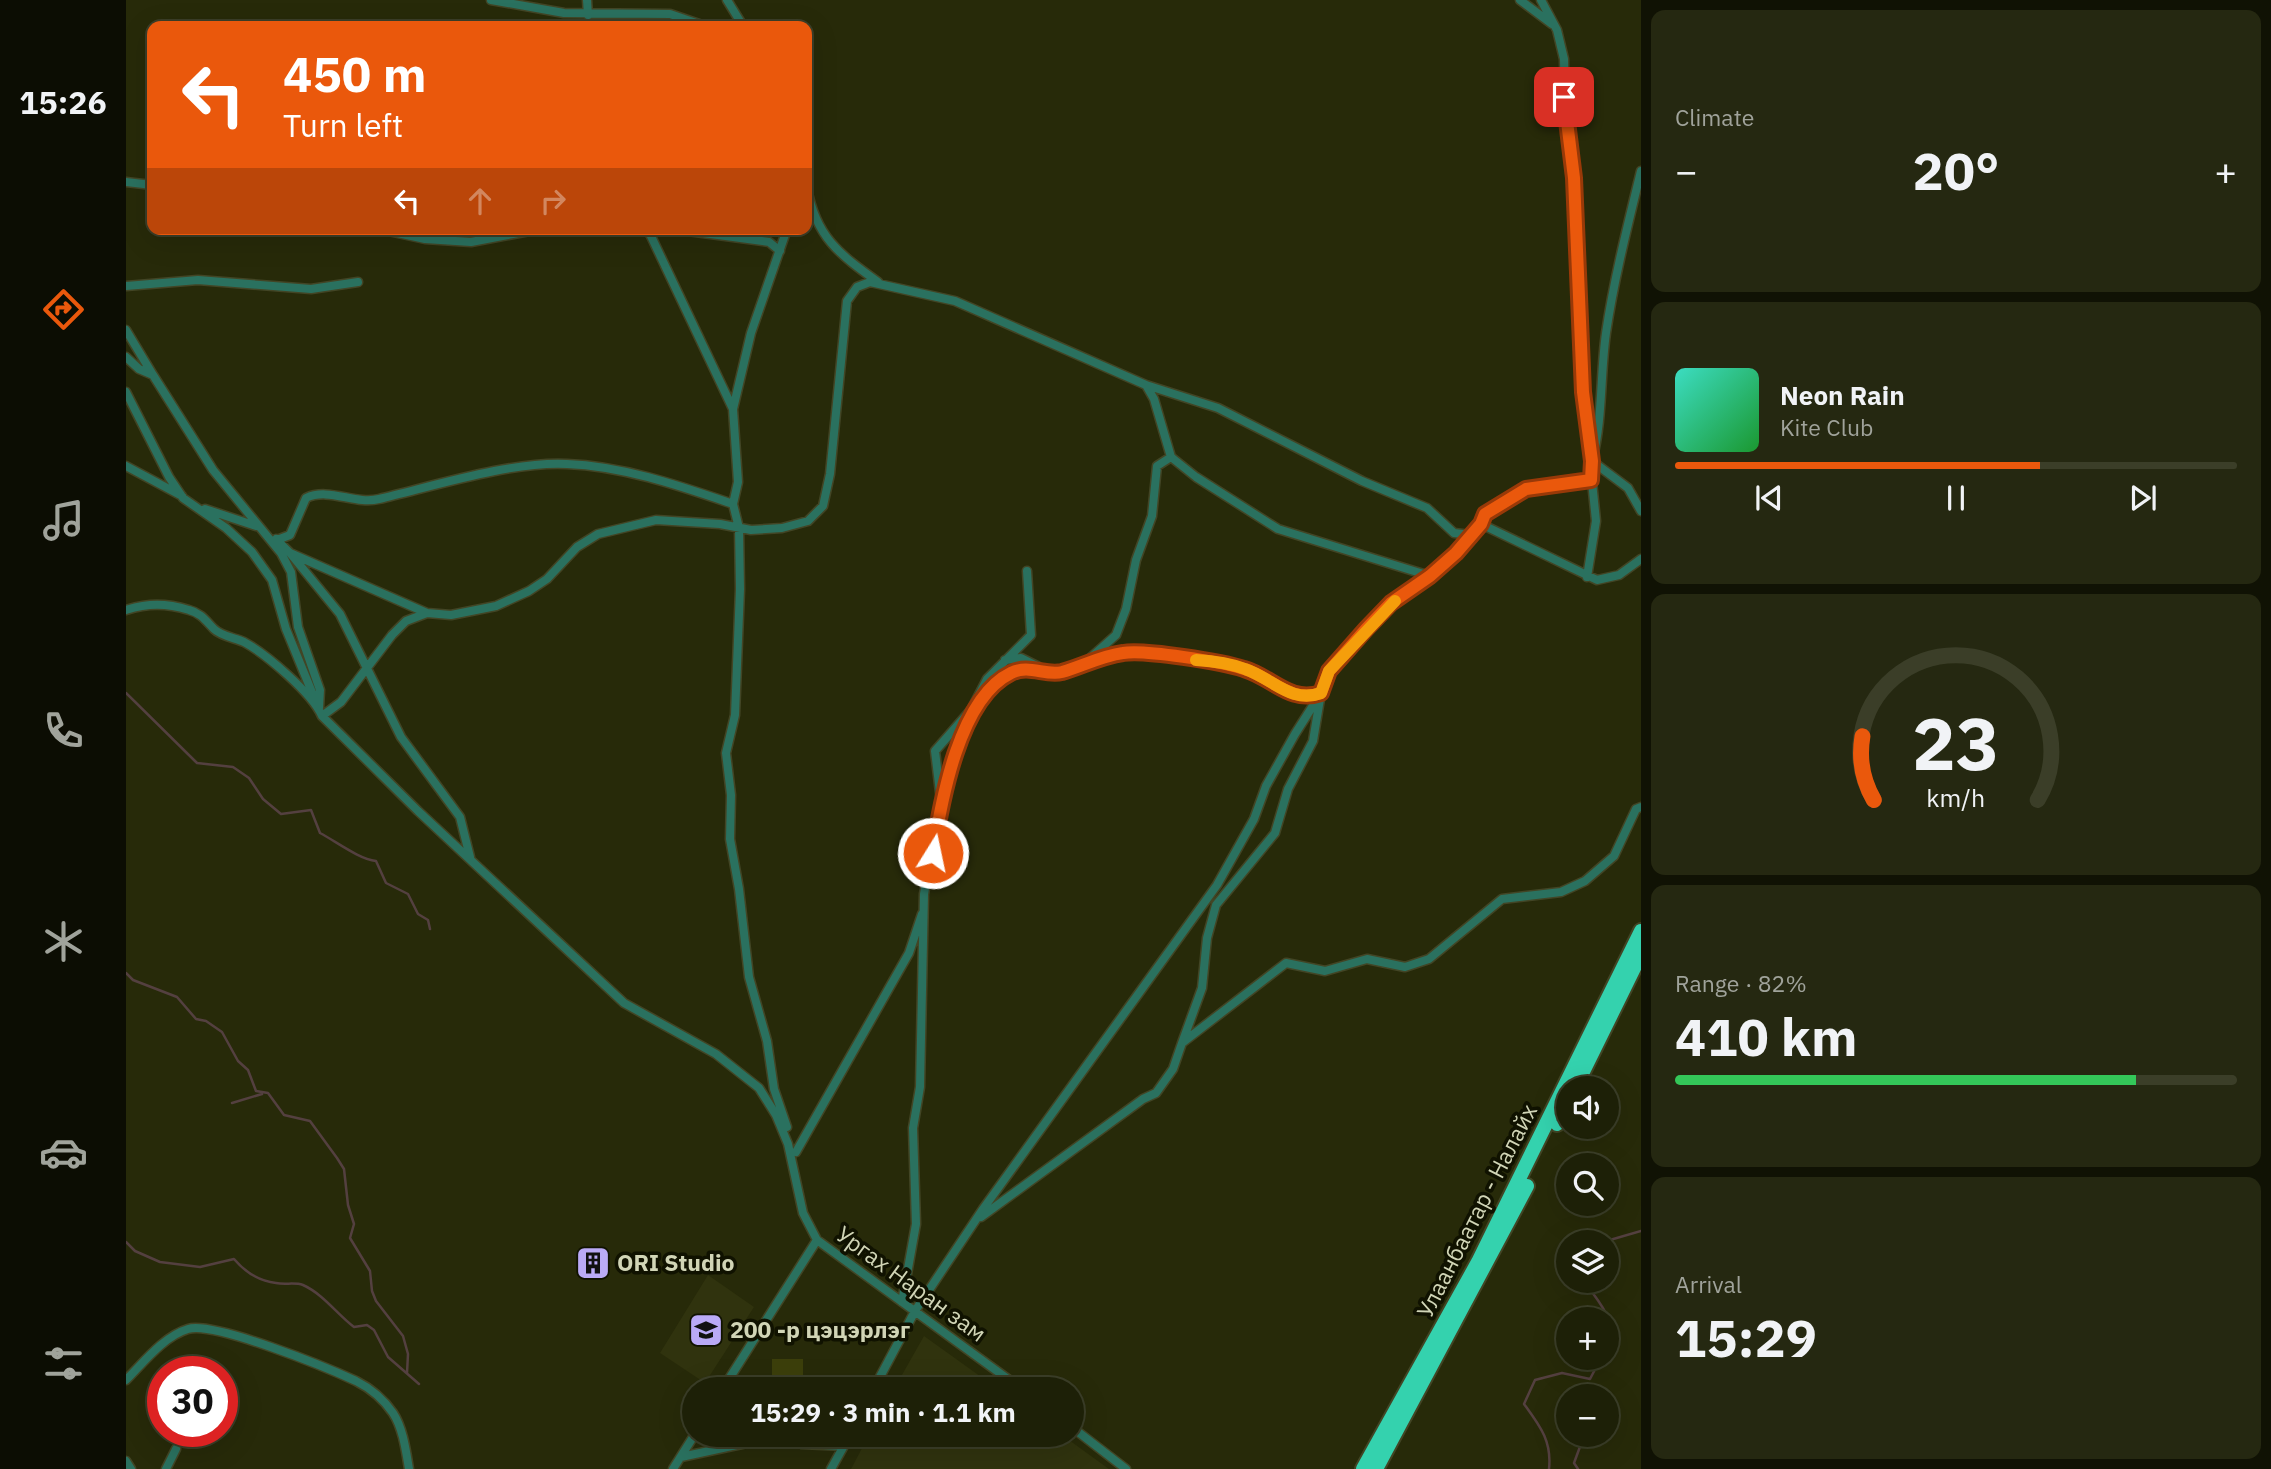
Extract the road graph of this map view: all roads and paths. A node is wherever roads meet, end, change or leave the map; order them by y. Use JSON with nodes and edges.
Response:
{"nodes":[{"id":1,"x":491,"y":0,"type":"edge"},
{"id":2,"x":587,"y":0,"type":"edge"},
{"id":3,"x":727,"y":0,"type":"edge"},
{"id":4,"x":1520,"y":0,"type":"edge"},
{"id":5,"x":1541,"y":0,"type":"edge"},
{"id":6,"x":588,"y":15,"type":"junction"},
{"id":7,"x":690,"y":21,"type":"edge"},
{"id":8,"x":740,"y":21,"type":"edge"},
{"id":9,"x":1554,"y":24,"type":"junction"},
{"id":10,"x":1641,"y":171,"type":"edge"},
{"id":11,"x":126,"y":182,"type":"edge"},
{"id":12,"x":147,"y":184,"type":"edge"},
{"id":13,"x":812,"y":208,"type":"edge"},
{"id":14,"x":407,"y":235,"type":"edge"},
{"id":15,"x":508,"y":235,"type":"edge"},
{"id":16,"x":651,"y":235,"type":"edge"},
{"id":17,"x":654,"y":235,"type":"edge"},
{"id":18,"x":717,"y":235,"type":"edge"},
{"id":19,"x":785,"y":235,"type":"edge"},
{"id":20,"x":656,"y":245,"type":"junction"},
{"id":21,"x":780,"y":251,"type":"junction"},
{"id":22,"x":358,"y":282,"type":"dead end"},
{"id":23,"x":880,"y":284,"type":"junction"},
{"id":24,"x":126,"y":286,"type":"edge"},
{"id":25,"x":126,"y":330,"type":"edge"},
{"id":26,"x":126,"y":357,"type":"edge"},
{"id":27,"x":153,"y":374,"type":"junction"},
{"id":28,"x":1146,"y":385,"type":"junction"},
{"id":29,"x":126,"y":392,"type":"edge"},
{"id":30,"x":733,"y":409,"type":"junction"},
{"id":31,"x":1171,"y":457,"type":"junction"},
{"id":32,"x":1592,"y":461,"type":"junction"},
{"id":33,"x":126,"y":466,"type":"edge"},
{"id":34,"x":1591,"y":480,"type":"junction"},
{"id":35,"x":183,"y":498,"type":"junction"},
{"id":36,"x":733,"y":505,"type":"junction"},
{"id":37,"x":1641,"y":512,"type":"edge"},
{"id":38,"x":1481,"y":524,"type":"junction"},
{"id":39,"x":739,"y":528,"type":"junction"},
{"id":40,"x":260,"y":529,"type":"junction"},
{"id":41,"x":1471,"y":535,"type":"junction"},
{"id":42,"x":277,"y":540,"type":"junction"},
{"id":43,"x":290,"y":553,"type":"junction"},
{"id":44,"x":1641,"y":559,"type":"edge"},
{"id":45,"x":1027,"y":571,"type":"dead end"},
{"id":46,"x":1430,"y":576,"type":"junction"},
{"id":47,"x":1587,"y":577,"type":"junction"},
{"id":48,"x":126,"y":610,"type":"edge"},
{"id":49,"x":427,"y":613,"type":"junction"},
{"id":50,"x":1004,"y":660,"type":"junction"},
{"id":51,"x":1087,"y":661,"type":"junction"},
{"id":52,"x":369,"y":668,"type":"junction"},
{"id":53,"x":1044,"y":670,"type":"junction"},
{"id":54,"x":1321,"y":693,"type":"junction"},
{"id":55,"x":982,"y":699,"type":"junction"},
{"id":56,"x":320,"y":712,"type":"junction"},
{"id":57,"x":941,"y":801,"type":"junction"},
{"id":58,"x":1641,"y":807,"type":"edge"},
{"id":59,"x":470,"y":857,"type":"junction"},
{"id":60,"x":923,"y":908,"type":"junction"},
{"id":61,"x":1641,"y":931,"type":"edge"},
{"id":62,"x":1641,"y":954,"type":"edge"},
{"id":63,"x":1182,"y":1043,"type":"junction"},
{"id":64,"x":1581,"y":1076,"type":"edge"},
{"id":65,"x":1556,"y":1127,"type":"edge"},
{"id":66,"x":796,"y":1152,"type":"junction"},
{"id":67,"x":794,"y":1167,"type":"junction"},
{"id":68,"x":978,"y":1219,"type":"junction"},
{"id":69,"x":817,"y":1240,"type":"junction"},
{"id":70,"x":902,"y":1302,"type":"junction"},
{"id":71,"x":915,"y":1311,"type":"junction"},
{"id":72,"x":730,"y":1377,"type":"edge"},
{"id":73,"x":880,"y":1377,"type":"edge"},
{"id":74,"x":1005,"y":1377,"type":"edge"},
{"id":75,"x":126,"y":1380,"type":"edge"},
{"id":76,"x":1084,"y":1437,"type":"edge"},
{"id":77,"x":687,"y":1447,"type":"edge"},
{"id":78,"x":728,"y":1447,"type":"edge"},
{"id":79,"x":843,"y":1447,"type":"edge"},
{"id":80,"x":176,"y":1449,"type":"dead end"},
{"id":81,"x":681,"y":1457,"type":"junction"},
{"id":82,"x":126,"y":1461,"type":"edge"},
{"id":83,"x":131,"y":1469,"type":"edge"},
{"id":84,"x":166,"y":1469,"type":"edge"},
{"id":85,"x":409,"y":1469,"type":"edge"},
{"id":86,"x":673,"y":1469,"type":"edge"},
{"id":87,"x":831,"y":1469,"type":"edge"},
{"id":88,"x":1126,"y":1469,"type":"edge"},
{"id":89,"x":1363,"y":1469,"type":"edge"},
{"id":90,"x":1376,"y":1469,"type":"edge"}],
"edges":[{"from":1,"to":6,"type":"street"},
{"from":2,"to":6,"type":"street"},
{"from":3,"to":8,"type":"street"},
{"from":4,"to":9,"type":"street"},
{"from":5,"to":9,"type":"street"},
{"from":6,"to":7,"type":"street"},
{"from":9,"to":32,"type":"street"},
{"from":10,"to":32,"type":"street"},
{"from":11,"to":12,"type":"street"},
{"from":13,"to":23,"type":"street"},
{"from":14,"to":15,"type":"street"},
{"from":16,"to":20,"type":"street"},
{"from":17,"to":20,"type":"street"},
{"from":18,"to":21,"type":"street"},
{"from":19,"to":21,"type":"street"},
{"from":20,"to":30,"type":"street"},
{"from":21,"to":30,"type":"street"},
{"from":22,"to":24,"type":"street"},
{"from":23,"to":28,"type":"street"},
{"from":23,"to":39,"type":"street"},
{"from":25,"to":27,"type":"street"},
{"from":26,"to":27,"type":"street"},
{"from":27,"to":40,"type":"street"},
{"from":28,"to":31,"type":"street"},
{"from":28,"to":41,"type":"street"},
{"from":29,"to":35,"type":"street"},
{"from":30,"to":36,"type":"street"},
{"from":31,"to":46,"type":"street"},
{"from":31,"to":51,"type":"street"},
{"from":32,"to":34,"type":"street"},
{"from":32,"to":37,"type":"street"},
{"from":33,"to":35,"type":"street"},
{"from":34,"to":38,"type":"street"},
{"from":34,"to":47,"type":"street"},
{"from":35,"to":40,"type":"street"},
{"from":35,"to":56,"type":"street"},
{"from":36,"to":39,"type":"street"},
{"from":36,"to":42,"type":"street"},
{"from":38,"to":41,"type":"street"},
{"from":38,"to":47,"type":"street"},
{"from":39,"to":49,"type":"street"},
{"from":39,"to":66,"type":"street"},
{"from":40,"to":42,"type":"street"},
{"from":40,"to":56,"type":"street"},
{"from":41,"to":46,"type":"street"},
{"from":42,"to":43,"type":"street"},
{"from":43,"to":49,"type":"street"},
{"from":43,"to":52,"type":"street"},
{"from":44,"to":47,"type":"street"},
{"from":45,"to":50,"type":"street"},
{"from":46,"to":54,"type":"street"},
{"from":48,"to":56,"type":"street"},
{"from":49,"to":52,"type":"street"},
{"from":50,"to":53,"type":"street"},
{"from":50,"to":55,"type":"street"},
{"from":50,"to":57,"type":"street"},
{"from":51,"to":53,"type":"street"},
{"from":51,"to":54,"type":"street"},
{"from":52,"to":56,"type":"street"},
{"from":52,"to":59,"type":"street"},
{"from":53,"to":55,"type":"street"},
{"from":54,"to":63,"type":"street"},
{"from":54,"to":68,"type":"street"},
{"from":55,"to":57,"type":"street"},
{"from":56,"to":59,"type":"street"},
{"from":57,"to":60,"type":"street"},
{"from":58,"to":63,"type":"street"},
{"from":59,"to":67,"type":"street"},
{"from":60,"to":66,"type":"street"},
{"from":60,"to":70,"type":"street"},
{"from":61,"to":89,"type":"highway","name":"Улаанбаатар - Налайх"},
{"from":62,"to":64,"type":"highway"},
{"from":63,"to":68,"type":"street"},
{"from":65,"to":90,"type":"highway","name":"Улаанбаатар - Налайх"},
{"from":66,"to":67,"type":"street"},
{"from":67,"to":69,"type":"street"},
{"from":68,"to":71,"type":"street"},
{"from":69,"to":70,"type":"street","name":"Ургах Наран зам"},
{"from":69,"to":72,"type":"street","name":"Ургах Наран зам"},
{"from":70,"to":71,"type":"street","name":"Ургах Наран зам"},
{"from":71,"to":73,"type":"street"},
{"from":71,"to":74,"type":"street","name":"Ургах Наран зам"},
{"from":75,"to":85,"type":"street"},
{"from":76,"to":88,"type":"street"},
{"from":77,"to":81,"type":"street"},
{"from":78,"to":81,"type":"street"},
{"from":79,"to":87,"type":"street"},
{"from":80,"to":84,"type":"street"},
{"from":81,"to":86,"type":"street"},
{"from":82,"to":83,"type":"street"}]}
